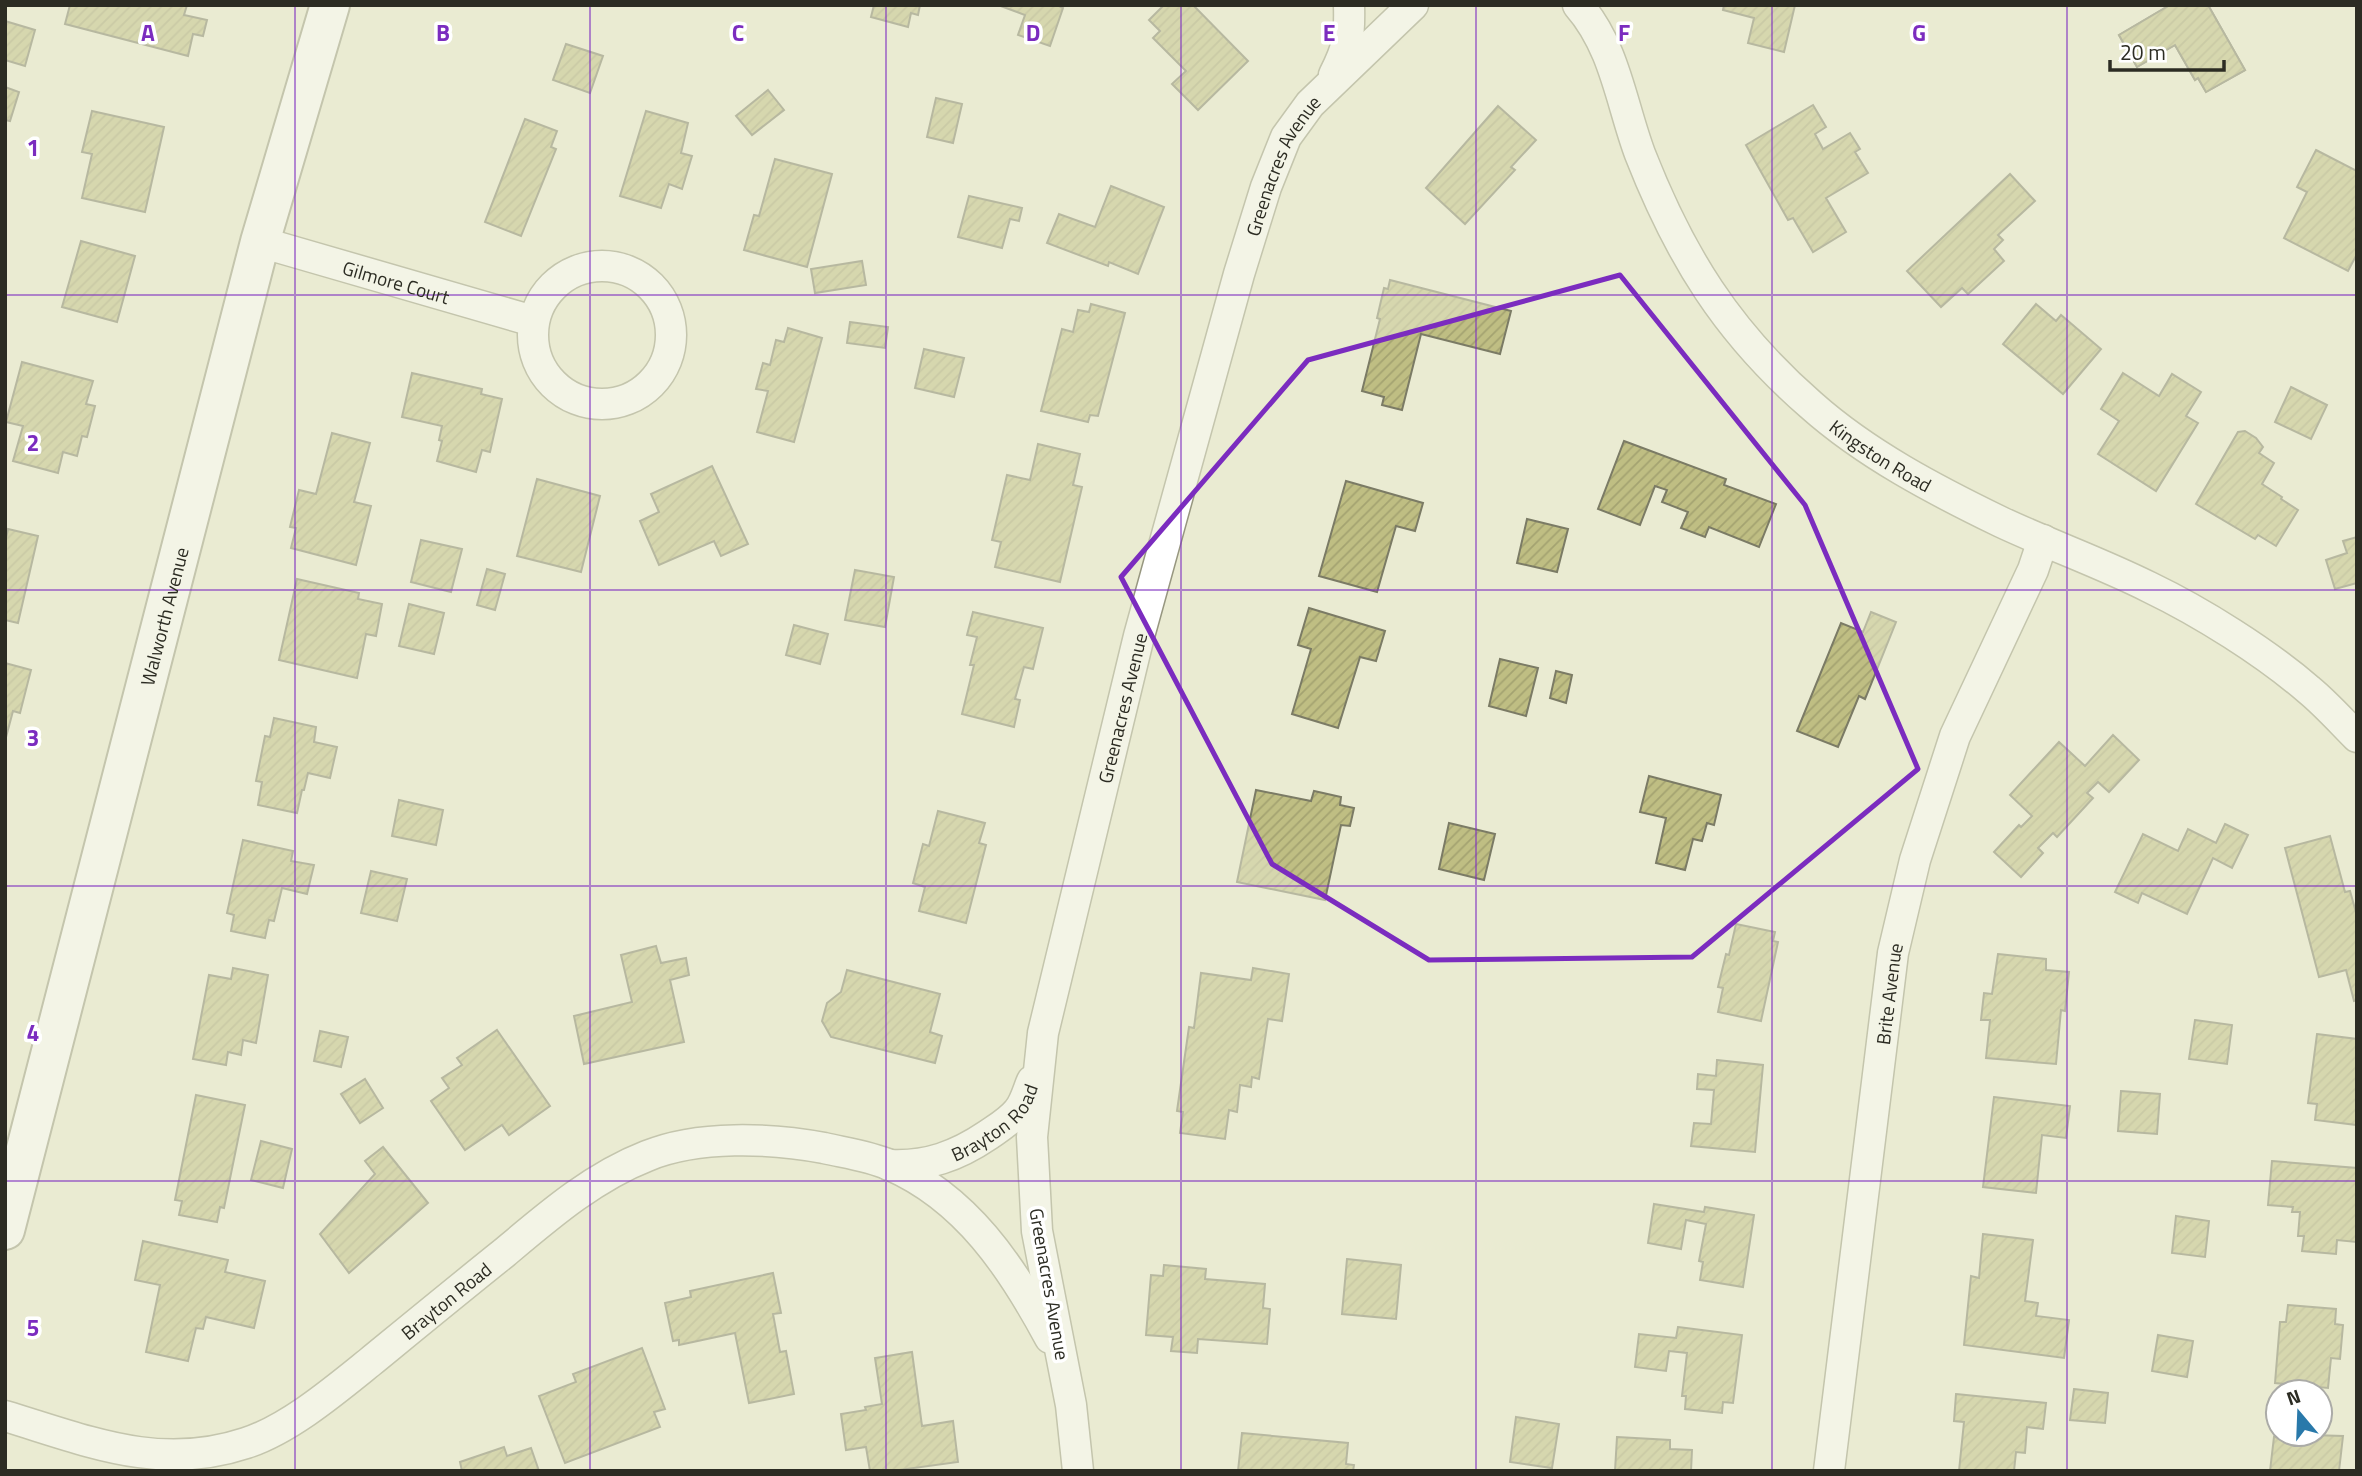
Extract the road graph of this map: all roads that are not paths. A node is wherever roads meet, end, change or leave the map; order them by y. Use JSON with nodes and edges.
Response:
{"nodes":[{"id":1,"x":330,"y":5,"type":"edge"},
{"id":2,"x":1349,"y":5,"type":"edge"},
{"id":3,"x":1413,"y":5,"type":"edge"},
{"id":4,"x":1578,"y":5,"type":"edge"},
{"id":5,"x":1328,"y":88,"type":"junction"},
{"id":6,"x":260,"y":242,"type":"junction"},
{"id":7,"x":533,"y":321,"type":"junction"},
{"id":8,"x":2043,"y":540,"type":"junction"},
{"id":9,"x":2357,"y":737,"type":"edge"},
{"id":10,"x":1040,"y":1065,"type":"junction"},
{"id":11,"x":889,"y":1165,"type":"junction"},
{"id":12,"x":5,"y":1230,"type":"edge"},
{"id":13,"x":1063,"y":1364,"type":"junction"},
{"id":14,"x":5,"y":1416,"type":"edge"},
{"id":15,"x":1078,"y":1471,"type":"edge"},
{"id":16,"x":1829,"y":1471,"type":"edge"}],
"edges":[{"from":1,"to":6,"type":"street","name":"Walworth Avenue"},
{"from":2,"to":5,"type":"street"},
{"from":3,"to":5,"type":"street","name":"Greenacres Avenue"},
{"from":4,"to":8,"type":"street","name":"Kingston Road"},
{"from":5,"to":10,"type":"street","name":"Greenacres Avenue"},
{"from":6,"to":7,"type":"street","name":"Gilmore Court"},
{"from":6,"to":12,"type":"street","name":"Walworth Avenue"},
{"from":7,"to":7,"type":"street"},
{"from":8,"to":9,"type":"street","name":"Kingston Road"},
{"from":8,"to":16,"type":"street","name":"Brite Avenue"},
{"from":10,"to":11,"type":"street","name":"Brayton Road"},
{"from":10,"to":13,"type":"street","name":"Greenacres Avenue"},
{"from":11,"to":13,"type":"street","name":"Brayton Road"},
{"from":11,"to":14,"type":"street","name":"Brayton Road"},
{"from":13,"to":15,"type":"street","name":"Greenacres Avenue"}]}
